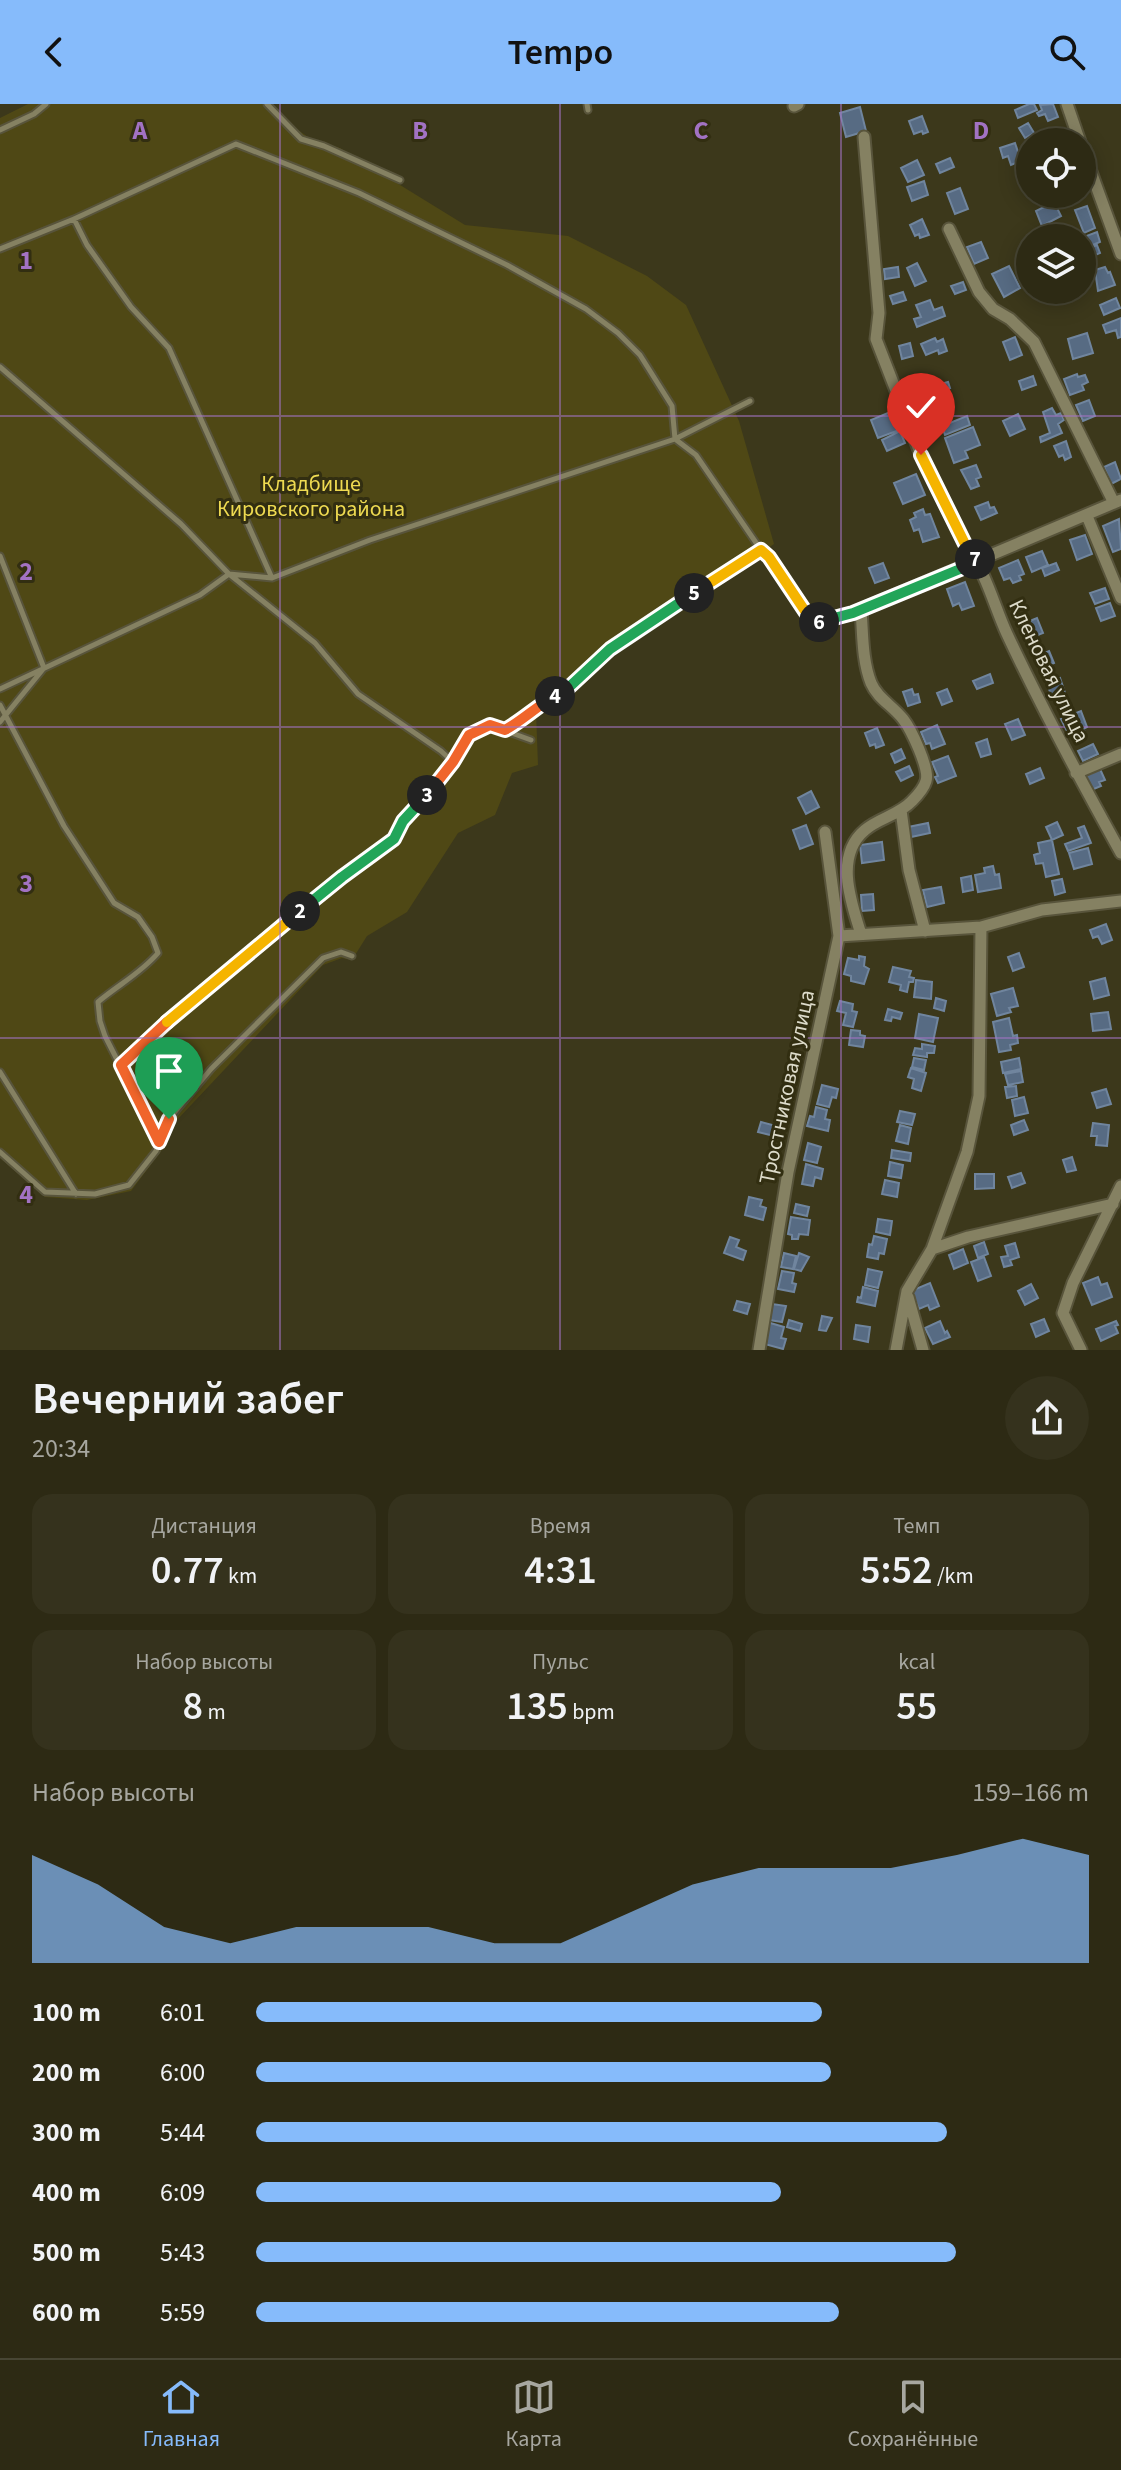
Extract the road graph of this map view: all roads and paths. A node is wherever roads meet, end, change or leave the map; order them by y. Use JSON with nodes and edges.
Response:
{"nodes":[{"id":1,"x":46,"y":104,"type":"edge"},
{"id":2,"x":267,"y":104,"type":"edge"},
{"id":3,"x":1067,"y":104,"type":"edge"},
{"id":4,"x":1075,"y":128,"type":"edge"},
{"id":5,"x":0,"y":130,"type":"edge"},
{"id":6,"x":864,"y":137,"type":"dead end"},
{"id":7,"x":400,"y":180,"type":"dead end"},
{"id":8,"x":1096,"y":185,"type":"edge"},
{"id":9,"x":74,"y":219,"type":"junction"},
{"id":10,"x":949,"y":229,"type":"dead end"},
{"id":11,"x":0,"y":249,"type":"edge"},
{"id":12,"x":1121,"y":254,"type":"edge"},
{"id":13,"x":0,"y":367,"type":"edge"},
{"id":14,"x":750,"y":401,"type":"dead end"},
{"id":15,"x":675,"y":439,"type":"junction"},
{"id":16,"x":1118,"y":502,"type":"edge"},
{"id":17,"x":1087,"y":516,"type":"junction"},
{"id":18,"x":765,"y":553,"type":"junction"},
{"id":19,"x":0,"y":556,"type":"edge"},
{"id":20,"x":977,"y":562,"type":"junction"},
{"id":21,"x":2,"y":570,"type":"edge"},
{"id":22,"x":229,"y":574,"type":"junction"},
{"id":23,"x":272,"y":578,"type":"junction"},
{"id":24,"x":1121,"y":598,"type":"edge"},
{"id":25,"x":861,"y":610,"type":"junction"},
{"id":26,"x":44,"y":668,"type":"junction"},
{"id":27,"x":0,"y":689,"type":"edge"},
{"id":28,"x":0,"y":705,"type":"edge"},
{"id":29,"x":6,"y":716,"type":"junction"},
{"id":30,"x":0,"y":722,"type":"edge"},
{"id":31,"x":505,"y":730,"type":"junction"},
{"id":32,"x":531,"y":740,"type":"dead end"},
{"id":33,"x":1121,"y":754,"type":"edge"},
{"id":34,"x":453,"y":762,"type":"junction"},
{"id":35,"x":1076,"y":773,"type":"junction"},
{"id":36,"x":901,"y":810,"type":"junction"},
{"id":37,"x":825,"y":832,"type":"dead end"},
{"id":38,"x":1121,"y":853,"type":"edge"},
{"id":39,"x":1121,"y":901,"type":"edge"},
{"id":40,"x":981,"y":927,"type":"junction"},
{"id":41,"x":925,"y":931,"type":"junction"},
{"id":42,"x":861,"y":934,"type":"junction"},
{"id":43,"x":839,"y":936,"type":"junction"},
{"id":44,"x":352,"y":956,"type":"dead end"},
{"id":45,"x":121,"y":1065,"type":"junction"},
{"id":46,"x":0,"y":1072,"type":"edge"},
{"id":47,"x":159,"y":1142,"type":"junction"},
{"id":48,"x":0,"y":1152,"type":"edge"},
{"id":49,"x":1121,"y":1186,"type":"edge"},
{"id":50,"x":77,"y":1195,"type":"junction"},
{"id":51,"x":1115,"y":1207,"type":"edge"},
{"id":52,"x":932,"y":1249,"type":"junction"},
{"id":53,"x":907,"y":1291,"type":"junction"},
{"id":54,"x":759,"y":1350,"type":"edge"},
{"id":55,"x":896,"y":1350,"type":"edge"},
{"id":56,"x":923,"y":1350,"type":"edge"},
{"id":57,"x":1081,"y":1350,"type":"edge"}],
"edges":[{"from":1,"to":5,"type":"lane"},
{"from":2,"to":7,"type":"lane"},
{"from":3,"to":4,"type":"street"},
{"from":6,"to":20,"type":"street","name":"Кленовая улица"},
{"from":8,"to":12,"type":"street"},
{"from":9,"to":11,"type":"lane"},
{"from":9,"to":15,"type":"lane"},
{"from":9,"to":23,"type":"lane"},
{"from":10,"to":16,"type":"street"},
{"from":13,"to":22,"type":"lane"},
{"from":14,"to":15,"type":"lane"},
{"from":15,"to":18,"type":"lane"},
{"from":15,"to":23,"type":"lane"},
{"from":16,"to":17,"type":"street"},
{"from":17,"to":20,"type":"street"},
{"from":17,"to":24,"type":"street"},
{"from":18,"to":25,"type":"street"},
{"from":18,"to":31,"type":"lane"},
{"from":19,"to":21,"type":"lane"},
{"from":20,"to":25,"type":"street"},
{"from":20,"to":35,"type":"street","name":"Кленовая улица"},
{"from":21,"to":26,"type":"lane"},
{"from":22,"to":23,"type":"lane"},
{"from":22,"to":26,"type":"lane"},
{"from":22,"to":34,"type":"lane"},
{"from":25,"to":36,"type":"street"},
{"from":26,"to":27,"type":"lane"},
{"from":26,"to":29,"type":"lane"},
{"from":28,"to":29,"type":"lane"},
{"from":29,"to":30,"type":"lane"},
{"from":29,"to":45,"type":"lane"},
{"from":31,"to":32,"type":"lane"},
{"from":31,"to":34,"type":"lane"},
{"from":33,"to":35,"type":"street"},
{"from":34,"to":45,"type":"lane"},
{"from":35,"to":38,"type":"street","name":"Кленовая улица"},
{"from":36,"to":41,"type":"street"},
{"from":36,"to":42,"type":"street"},
{"from":37,"to":43,"type":"street","name":"Тростниковая улица"},
{"from":39,"to":40,"type":"street"},
{"from":40,"to":41,"type":"street"},
{"from":40,"to":52,"type":"street"},
{"from":41,"to":42,"type":"street"},
{"from":42,"to":43,"type":"street"},
{"from":43,"to":54,"type":"street","name":"Тростниковая улица"},
{"from":44,"to":47,"type":"lane"},
{"from":45,"to":47,"type":"lane"},
{"from":46,"to":50,"type":"lane"},
{"from":47,"to":50,"type":"lane"},
{"from":48,"to":50,"type":"lane"},
{"from":49,"to":51,"type":"street"},
{"from":51,"to":52,"type":"street"},
{"from":51,"to":57,"type":"street"},
{"from":52,"to":53,"type":"street"},
{"from":53,"to":55,"type":"street"},
{"from":53,"to":56,"type":"street"}]}
